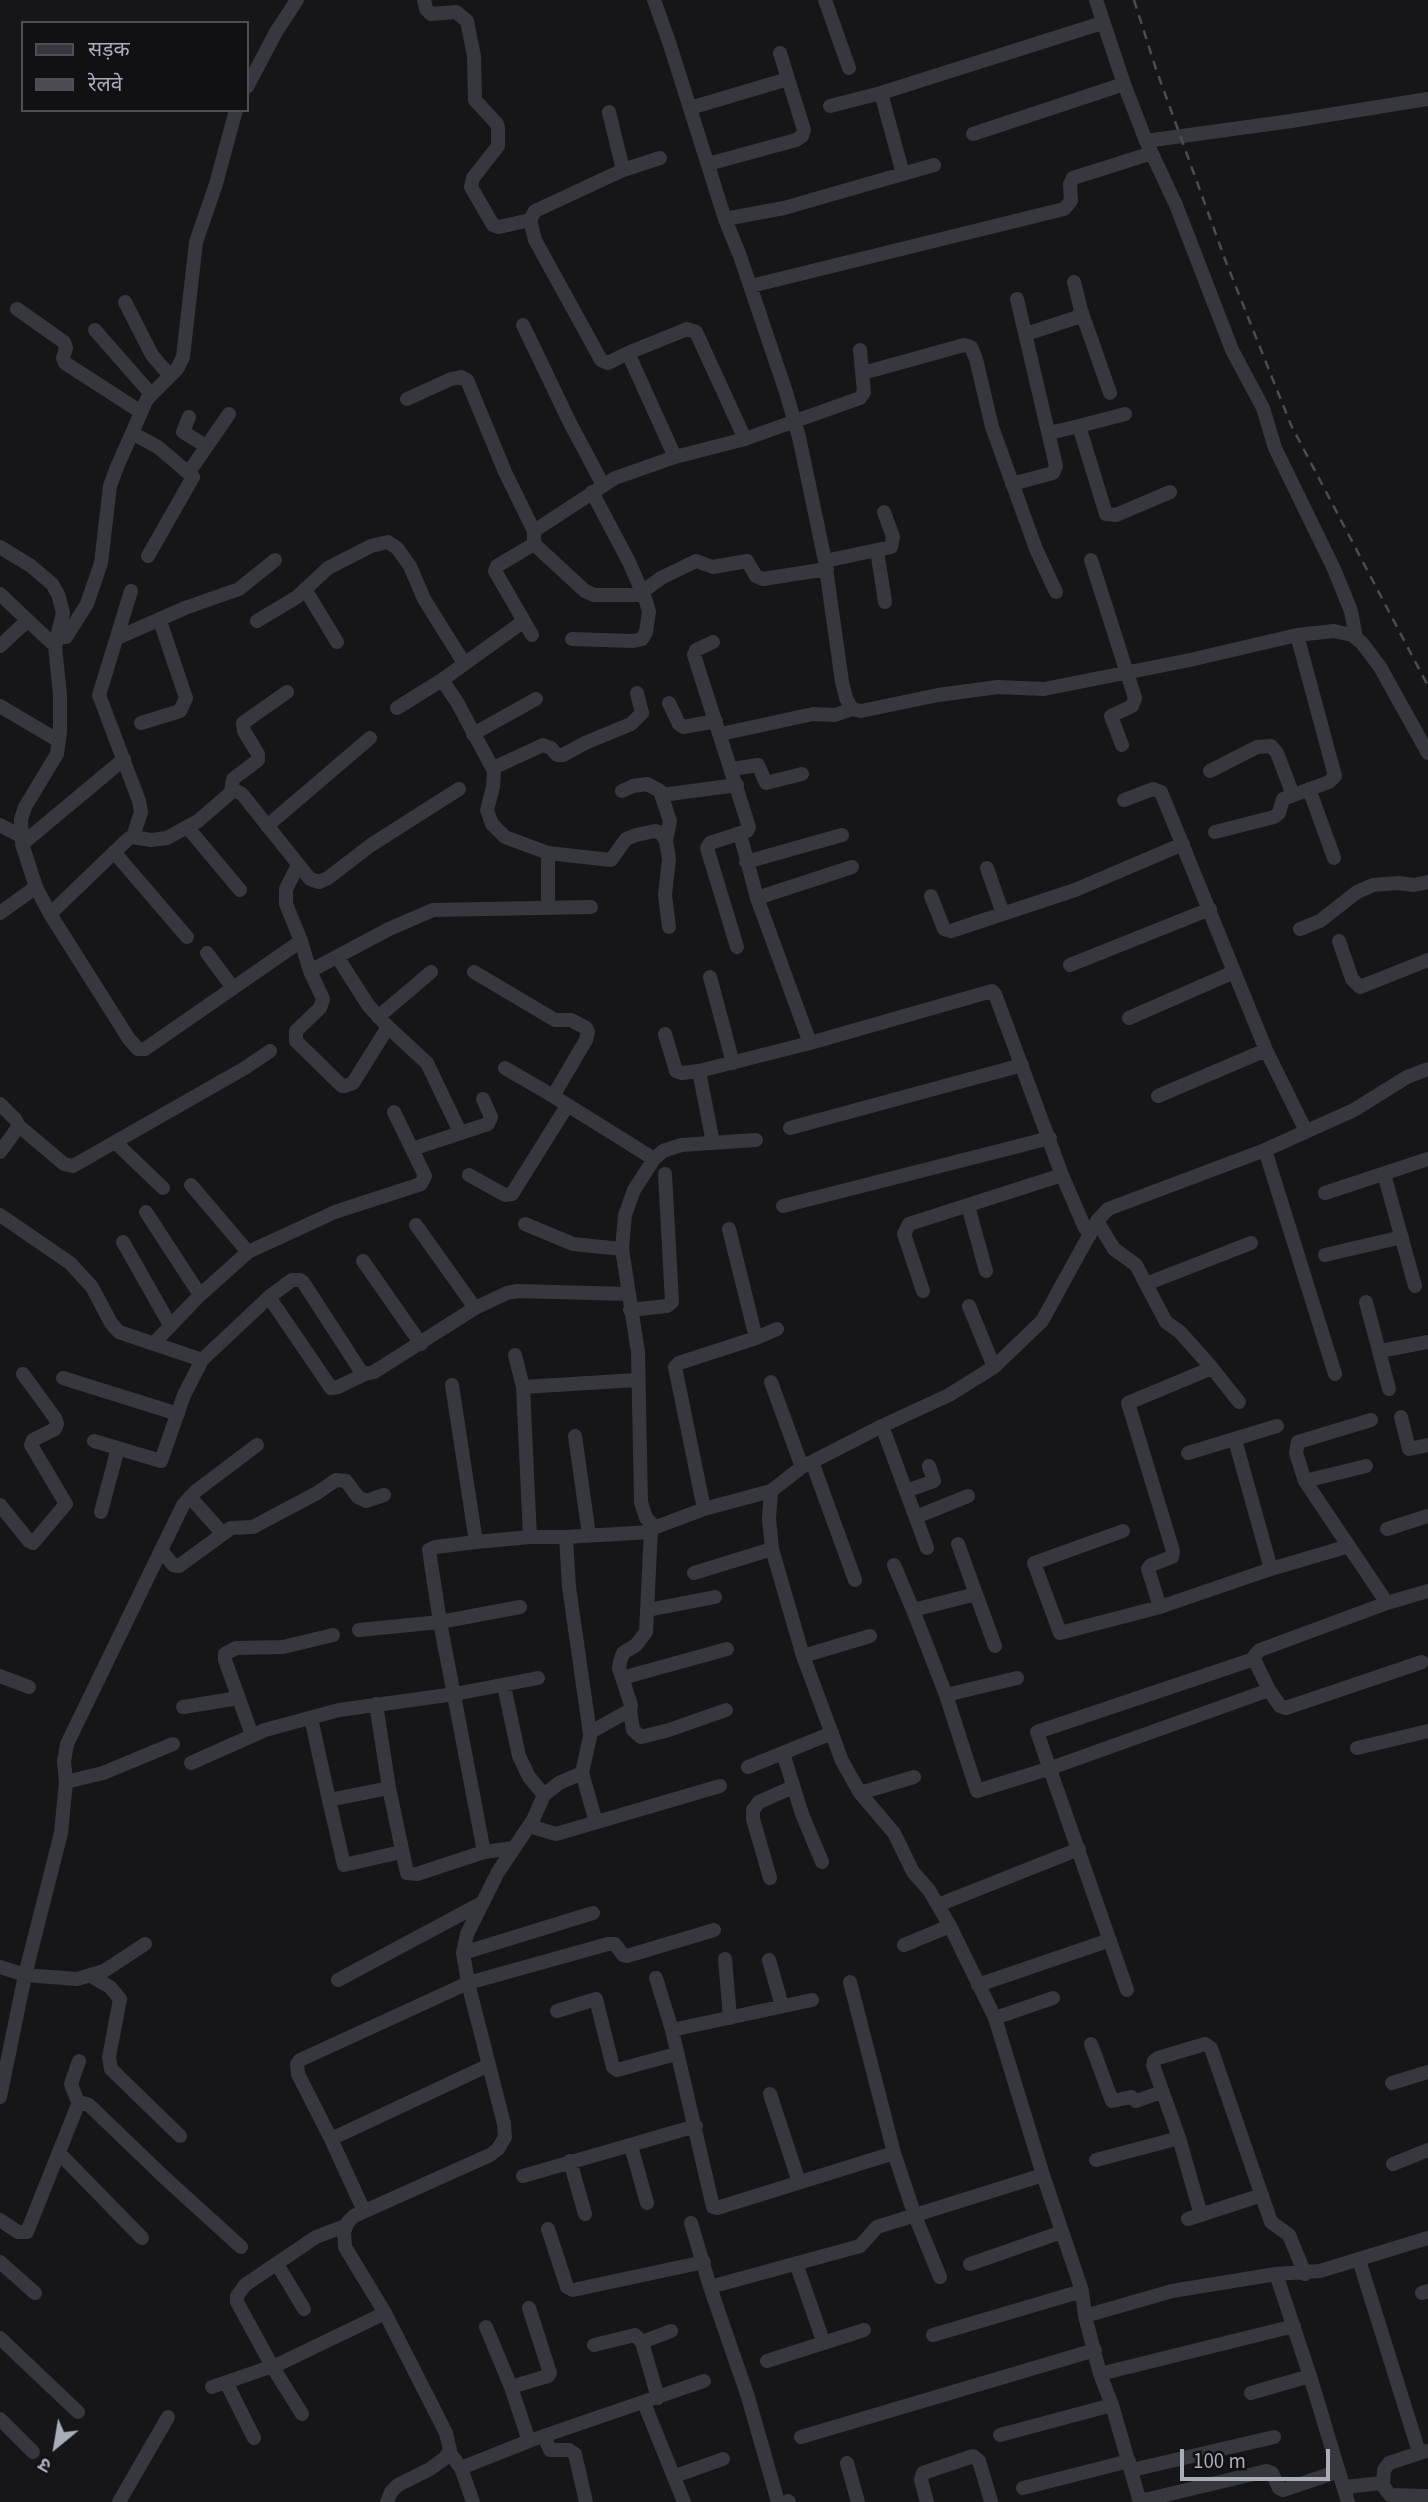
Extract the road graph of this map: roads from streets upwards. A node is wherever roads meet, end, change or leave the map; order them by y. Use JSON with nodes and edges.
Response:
{"nodes":[{"id":1,"x":297,"y":0,"type":"edge"},
{"id":2,"x":424,"y":0,"type":"edge"},
{"id":3,"x":654,"y":0,"type":"edge"},
{"id":4,"x":825,"y":0,"type":"edge"},
{"id":5,"x":1096,"y":0,"type":"edge"},
{"id":6,"x":1102,"y":23,"type":"junction"},
{"id":7,"x":780,"y":53,"type":"dead end"},
{"id":8,"x":849,"y":68,"type":"dead end"},
{"id":9,"x":788,"y":79,"type":"junction"},
{"id":10,"x":1124,"y":84,"type":"junction"},
{"id":11,"x":248,"y":85,"type":"edge"},
{"id":12,"x":881,"y":93,"type":"junction"},
{"id":13,"x":1428,"y":99,"type":"edge"},
{"id":14,"x":830,"y":106,"type":"dead end"},
{"id":15,"x":690,"y":108,"type":"junction"},
{"id":16,"x":235,"y":112,"type":"edge"},
{"id":17,"x":609,"y":112,"type":"dead end"},
{"id":18,"x":973,"y":134,"type":"dead end"},
{"id":19,"x":1149,"y":147,"type":"junction"},
{"id":20,"x":660,"y":158,"type":"dead end"},
{"id":21,"x":708,"y":164,"type":"junction"},
{"id":22,"x":934,"y":164,"type":"dead end"},
{"id":23,"x":624,"y":170,"type":"junction"},
{"id":24,"x":903,"y":174,"type":"junction"},
{"id":25,"x":725,"y":219,"type":"junction"},
{"id":26,"x":530,"y":220,"type":"junction"},
{"id":27,"x":1074,"y":282,"type":"dead end"},
{"id":28,"x":751,"y":286,"type":"junction"},
{"id":29,"x":1017,"y":299,"type":"dead end"},
{"id":30,"x":125,"y":302,"type":"dead end"},
{"id":31,"x":17,"y":309,"type":"dead end"},
{"id":32,"x":1082,"y":310,"type":"junction"},
{"id":33,"x":523,"y":325,"type":"dead end"},
{"id":34,"x":95,"y":330,"type":"dead end"},
{"id":35,"x":1026,"y":334,"type":"junction"},
{"id":36,"x":860,"y":350,"type":"dead end"},
{"id":37,"x":628,"y":353,"type":"junction"},
{"id":38,"x":863,"y":373,"type":"junction"},
{"id":39,"x":170,"y":376,"type":"junction"},
{"id":40,"x":1110,"y":393,"type":"dead end"},
{"id":41,"x":151,"y":394,"type":"junction"},
{"id":42,"x":407,"y":399,"type":"dead end"},
{"id":43,"x":141,"y":412,"type":"junction"},
{"id":44,"x":229,"y":414,"type":"dead end"},
{"id":45,"x":1125,"y":414,"type":"dead end"},
{"id":46,"x":189,"y":417,"type":"dead end"},
{"id":47,"x":794,"y":422,"type":"junction"},
{"id":48,"x":1079,"y":426,"type":"junction"},
{"id":49,"x":132,"y":433,"type":"junction"},
{"id":50,"x":1049,"y":433,"type":"junction"},
{"id":51,"x":745,"y":439,"type":"junction"},
{"id":52,"x":206,"y":446,"type":"junction"},
{"id":53,"x":675,"y":457,"type":"junction"},
{"id":54,"x":189,"y":472,"type":"junction"},
{"id":55,"x":1013,"y":484,"type":"junction"},
{"id":56,"x":597,"y":488,"type":"junction"},
{"id":57,"x":1170,"y":492,"type":"dead end"},
{"id":58,"x":884,"y":512,"type":"dead end"},
{"id":59,"x":534,"y":537,"type":"junction"},
{"id":60,"x":0,"y":547,"type":"edge"},
{"id":61,"x":877,"y":550,"type":"junction"},
{"id":62,"x":148,"y":556,"type":"dead end"},
{"id":63,"x":275,"y":560,"type":"dead end"},
{"id":64,"x":1091,"y":560,"type":"dead end"},
{"id":65,"x":826,"y":565,"type":"junction"},
{"id":66,"x":305,"y":589,"type":"junction"},
{"id":67,"x":131,"y":591,"type":"dead end"},
{"id":68,"x":1056,"y":592,"type":"dead end"},
{"id":69,"x":643,"y":593,"type":"junction"},
{"id":70,"x":0,"y":594,"type":"edge"},
{"id":71,"x":886,"y":602,"type":"dead end"},
{"id":72,"x":27,"y":621,"type":"junction"},
{"id":73,"x":160,"y":621,"type":"junction"},
{"id":74,"x":257,"y":621,"type":"dead end"},
{"id":75,"x":524,"y":621,"type":"junction"},
{"id":76,"x":532,"y":635,"type":"dead end"},
{"id":77,"x":1297,"y":635,"type":"junction"},
{"id":78,"x":117,"y":638,"type":"junction"},
{"id":79,"x":1356,"y":638,"type":"junction"},
{"id":80,"x":572,"y":639,"type":"dead end"},
{"id":81,"x":57,"y":641,"type":"junction"},
{"id":82,"x":337,"y":642,"type":"dead end"},
{"id":83,"x":713,"y":642,"type":"dead end"},
{"id":84,"x":0,"y":646,"type":"edge"},
{"id":85,"x":464,"y":663,"type":"junction"},
{"id":86,"x":1127,"y":672,"type":"junction"},
{"id":87,"x":442,"y":680,"type":"junction"},
{"id":88,"x":287,"y":692,"type":"dead end"},
{"id":89,"x":637,"y":693,"type":"dead end"},
{"id":90,"x":536,"y":699,"type":"dead end"},
{"id":91,"x":669,"y":703,"type":"dead end"},
{"id":92,"x":0,"y":706,"type":"edge"},
{"id":93,"x":397,"y":708,"type":"dead end"},
{"id":94,"x":852,"y":709,"type":"junction"},
{"id":95,"x":141,"y":723,"type":"dead end"},
{"id":96,"x":719,"y":727,"type":"junction"},
{"id":97,"x":473,"y":734,"type":"junction"},
{"id":98,"x":370,"y":738,"type":"dead end"},
{"id":99,"x":59,"y":741,"type":"junction"},
{"id":100,"x":1122,"y":745,"type":"dead end"},
{"id":101,"x":1428,"y":753,"type":"edge"},
{"id":102,"x":124,"y":759,"type":"junction"},
{"id":103,"x":493,"y":768,"type":"junction"},
{"id":104,"x":732,"y":769,"type":"junction"},
{"id":105,"x":1210,"y":771,"type":"dead end"},
{"id":106,"x":802,"y":774,"type":"dead end"},
{"id":107,"x":737,"y":785,"type":"junction"},
{"id":108,"x":459,"y":789,"type":"dead end"},
{"id":109,"x":1310,"y":789,"type":"junction"},
{"id":110,"x":232,"y":791,"type":"junction"},
{"id":111,"x":622,"y":791,"type":"dead end"},
{"id":112,"x":662,"y":795,"type":"junction"},
{"id":113,"x":1293,"y":795,"type":"junction"},
{"id":114,"x":1124,"y":800,"type":"dead end"},
{"id":115,"x":0,"y":825,"type":"edge"},
{"id":116,"x":267,"y":826,"type":"junction"},
{"id":117,"x":188,"y":828,"type":"junction"},
{"id":118,"x":1215,"y":832,"type":"dead end"},
{"id":119,"x":740,"y":834,"type":"junction"},
{"id":120,"x":842,"y":835,"type":"dead end"},
{"id":121,"x":133,"y":837,"type":"junction"},
{"id":122,"x":21,"y":840,"type":"junction"},
{"id":123,"x":666,"y":841,"type":"junction"},
{"id":124,"x":1183,"y":844,"type":"junction"},
{"id":125,"x":114,"y":852,"type":"junction"},
{"id":126,"x":548,"y":853,"type":"junction"},
{"id":127,"x":1334,"y":858,"type":"dead end"},
{"id":128,"x":746,"y":862,"type":"junction"},
{"id":129,"x":298,"y":865,"type":"junction"},
{"id":130,"x":852,"y":867,"type":"dead end"},
{"id":131,"x":987,"y":868,"type":"dead end"},
{"id":132,"x":1428,"y":882,"type":"edge"},
{"id":133,"x":36,"y":887,"type":"junction"},
{"id":134,"x":240,"y":890,"type":"dead end"},
{"id":135,"x":931,"y":896,"type":"dead end"},
{"id":136,"x":758,"y":898,"type":"junction"},
{"id":137,"x":548,"y":907,"type":"junction"},
{"id":138,"x":591,"y":907,"type":"dead end"},
{"id":139,"x":1210,"y":909,"type":"junction"},
{"id":140,"x":0,"y":913,"type":"edge"},
{"id":141,"x":50,"y":914,"type":"junction"},
{"id":142,"x":1003,"y":914,"type":"junction"},
{"id":143,"x":669,"y":927,"type":"dead end"},
{"id":144,"x":1300,"y":929,"type":"dead end"},
{"id":145,"x":187,"y":937,"type":"dead end"},
{"id":146,"x":301,"y":941,"type":"junction"},
{"id":147,"x":1339,"y":941,"type":"dead end"},
{"id":148,"x":737,"y":947,"type":"dead end"},
{"id":149,"x":207,"y":953,"type":"dead end"},
{"id":150,"x":338,"y":958,"type":"junction"},
{"id":151,"x":1428,"y":960,"type":"edge"},
{"id":152,"x":1070,"y":965,"type":"dead end"},
{"id":153,"x":310,"y":971,"type":"junction"},
{"id":154,"x":432,"y":972,"type":"dead end"},
{"id":155,"x":474,"y":972,"type":"dead end"},
{"id":156,"x":1234,"y":972,"type":"junction"},
{"id":157,"x":710,"y":977,"type":"dead end"},
{"id":158,"x":233,"y":988,"type":"junction"},
{"id":159,"x":1129,"y":1018,"type":"dead end"},
{"id":160,"x":383,"y":1022,"type":"junction"},
{"id":161,"x":664,"y":1034,"type":"dead end"},
{"id":162,"x":810,"y":1043,"type":"junction"},
{"id":163,"x":1266,"y":1050,"type":"junction"},
{"id":164,"x":270,"y":1051,"type":"dead end"},
{"id":165,"x":733,"y":1063,"type":"junction"},
{"id":166,"x":1022,"y":1065,"type":"junction"},
{"id":167,"x":505,"y":1068,"type":"dead end"},
{"id":168,"x":1428,"y":1069,"type":"edge"},
{"id":169,"x":699,"y":1072,"type":"junction"},
{"id":170,"x":553,"y":1096,"type":"junction"},
{"id":171,"x":1158,"y":1096,"type":"dead end"},
{"id":172,"x":483,"y":1099,"type":"dead end"},
{"id":173,"x":0,"y":1104,"type":"edge"},
{"id":174,"x":567,"y":1106,"type":"junction"},
{"id":175,"x":394,"y":1112,"type":"dead end"},
{"id":176,"x":19,"y":1126,"type":"junction"},
{"id":177,"x":790,"y":1128,"type":"dead end"},
{"id":178,"x":1306,"y":1131,"type":"junction"},
{"id":179,"x":460,"y":1132,"type":"junction"},
{"id":180,"x":1050,"y":1138,"type":"junction"},
{"id":181,"x":756,"y":1140,"type":"dead end"},
{"id":182,"x":115,"y":1142,"type":"junction"},
{"id":183,"x":713,"y":1143,"type":"junction"},
{"id":184,"x":412,"y":1149,"type":"junction"},
{"id":185,"x":1265,"y":1150,"type":"junction"},
{"id":186,"x":0,"y":1153,"type":"edge"},
{"id":187,"x":654,"y":1159,"type":"junction"},
{"id":188,"x":1428,"y":1159,"type":"edge"},
{"id":189,"x":666,"y":1174,"type":"dead end"},
{"id":190,"x":1384,"y":1174,"type":"junction"},
{"id":191,"x":470,"y":1175,"type":"dead end"},
{"id":192,"x":1062,"y":1175,"type":"junction"},
{"id":193,"x":191,"y":1185,"type":"dead end"},
{"id":194,"x":163,"y":1188,"type":"dead end"},
{"id":195,"x":1325,"y":1193,"type":"dead end"},
{"id":196,"x":783,"y":1206,"type":"dead end"},
{"id":197,"x":968,"y":1206,"type":"junction"},
{"id":198,"x":146,"y":1212,"type":"dead end"},
{"id":199,"x":0,"y":1215,"type":"edge"},
{"id":200,"x":1097,"y":1221,"type":"junction"},
{"id":201,"x":416,"y":1224,"type":"dead end"},
{"id":202,"x":525,"y":1224,"type":"dead end"},
{"id":203,"x":729,"y":1229,"type":"dead end"},
{"id":204,"x":1090,"y":1235,"type":"junction"},
{"id":205,"x":1402,"y":1237,"type":"junction"},
{"id":206,"x":123,"y":1242,"type":"dead end"},
{"id":207,"x":1251,"y":1243,"type":"dead end"},
{"id":208,"x":622,"y":1250,"type":"junction"},
{"id":209,"x":248,"y":1252,"type":"junction"},
{"id":210,"x":1325,"y":1255,"type":"dead end"},
{"id":211,"x":363,"y":1261,"type":"dead end"},
{"id":212,"x":986,"y":1270,"type":"dead end"},
{"id":213,"x":1146,"y":1284,"type":"junction"},
{"id":214,"x":1415,"y":1286,"type":"dead end"},
{"id":215,"x":923,"y":1291,"type":"dead end"},
{"id":216,"x":628,"y":1294,"type":"junction"},
{"id":217,"x":200,"y":1295,"type":"junction"},
{"id":218,"x":269,"y":1297,"type":"junction"},
{"id":219,"x":1366,"y":1301,"type":"dead end"},
{"id":220,"x":969,"y":1306,"type":"dead end"},
{"id":221,"x":475,"y":1308,"type":"junction"},
{"id":222,"x":630,"y":1310,"type":"junction"},
{"id":223,"x":170,"y":1325,"type":"junction"},
{"id":224,"x":777,"y":1329,"type":"dead end"},
{"id":225,"x":756,"y":1338,"type":"junction"},
{"id":226,"x":1428,"y":1342,"type":"edge"},
{"id":227,"x":154,"y":1343,"type":"junction"},
{"id":228,"x":421,"y":1344,"type":"junction"},
{"id":229,"x":1380,"y":1351,"type":"junction"},
{"id":230,"x":515,"y":1354,"type":"dead end"},
{"id":231,"x":202,"y":1360,"type":"junction"},
{"id":232,"x":994,"y":1367,"type":"junction"},
{"id":233,"x":1212,"y":1368,"type":"junction"},
{"id":234,"x":23,"y":1374,"type":"dead end"},
{"id":235,"x":365,"y":1374,"type":"junction"},
{"id":236,"x":1335,"y":1374,"type":"dead end"},
{"id":237,"x":63,"y":1378,"type":"dead end"},
{"id":238,"x":637,"y":1380,"type":"junction"},
{"id":239,"x":771,"y":1382,"type":"dead end"},
{"id":240,"x":452,"y":1385,"type":"dead end"},
{"id":241,"x":523,"y":1387,"type":"junction"},
{"id":242,"x":1388,"y":1389,"type":"dead end"},
{"id":243,"x":1239,"y":1402,"type":"dead end"},
{"id":244,"x":178,"y":1414,"type":"junction"},
{"id":245,"x":1401,"y":1417,"type":"dead end"},
{"id":246,"x":1371,"y":1420,"type":"dead end"},
{"id":247,"x":882,"y":1426,"type":"junction"},
{"id":248,"x":1277,"y":1426,"type":"dead end"},
{"id":249,"x":576,"y":1436,"type":"dead end"},
{"id":250,"x":1235,"y":1440,"type":"junction"},
{"id":251,"x":94,"y":1441,"type":"dead end"},
{"id":252,"x":257,"y":1445,"type":"dead end"},
{"id":253,"x":1428,"y":1445,"type":"edge"},
{"id":254,"x":118,"y":1448,"type":"junction"},
{"id":255,"x":1188,"y":1452,"type":"dead end"},
{"id":256,"x":807,"y":1465,"type":"junction"},
{"id":257,"x":929,"y":1466,"type":"dead end"},
{"id":258,"x":1366,"y":1466,"type":"dead end"},
{"id":259,"x":1305,"y":1481,"type":"junction"},
{"id":260,"x":771,"y":1491,"type":"junction"},
{"id":261,"x":906,"y":1491,"type":"junction"},
{"id":262,"x":384,"y":1494,"type":"dead end"},
{"id":263,"x":968,"y":1496,"type":"dead end"},
{"id":264,"x":190,"y":1497,"type":"junction"},
{"id":265,"x":0,"y":1505,"type":"edge"},
{"id":266,"x":704,"y":1509,"type":"junction"},
{"id":267,"x":101,"y":1512,"type":"dead end"},
{"id":268,"x":1428,"y":1516,"type":"edge"},
{"id":269,"x":916,"y":1517,"type":"junction"},
{"id":270,"x":652,"y":1529,"type":"junction"},
{"id":271,"x":1387,"y":1529,"type":"dead end"},
{"id":272,"x":1123,"y":1531,"type":"dead end"},
{"id":273,"x":223,"y":1534,"type":"junction"},
{"id":274,"x":589,"y":1535,"type":"junction"},
{"id":275,"x":530,"y":1537,"type":"junction"},
{"id":276,"x":566,"y":1537,"type":"junction"},
{"id":277,"x":476,"y":1542,"type":"junction"},
{"id":278,"x":958,"y":1544,"type":"dead end"},
{"id":279,"x":1349,"y":1546,"type":"junction"},
{"id":280,"x":927,"y":1548,"type":"dead end"},
{"id":281,"x":772,"y":1549,"type":"junction"},
{"id":282,"x":161,"y":1550,"type":"junction"},
{"id":283,"x":894,"y":1565,"type":"dead end"},
{"id":284,"x":1270,"y":1569,"type":"junction"},
{"id":285,"x":694,"y":1573,"type":"dead end"},
{"id":286,"x":855,"y":1580,"type":"dead end"},
{"id":287,"x":1428,"y":1591,"type":"edge"},
{"id":288,"x":975,"y":1594,"type":"junction"},
{"id":289,"x":715,"y":1597,"type":"dead end"},
{"id":290,"x":1387,"y":1603,"type":"junction"},
{"id":291,"x":520,"y":1607,"type":"dead end"},
{"id":292,"x":1160,"y":1607,"type":"junction"},
{"id":293,"x":648,"y":1610,"type":"junction"},
{"id":294,"x":913,"y":1611,"type":"junction"},
{"id":295,"x":440,"y":1622,"type":"junction"},
{"id":296,"x":359,"y":1630,"type":"dead end"},
{"id":297,"x":333,"y":1634,"type":"dead end"},
{"id":298,"x":870,"y":1636,"type":"dead end"},
{"id":299,"x":995,"y":1646,"type":"dead end"},
{"id":300,"x":727,"y":1649,"type":"dead end"},
{"id":301,"x":803,"y":1656,"type":"junction"},
{"id":302,"x":1254,"y":1659,"type":"junction"},
{"id":303,"x":1422,"y":1662,"type":"dead end"},
{"id":304,"x":0,"y":1676,"type":"edge"},
{"id":305,"x":537,"y":1678,"type":"dead end"},
{"id":306,"x":622,"y":1678,"type":"junction"},
{"id":307,"x":1017,"y":1678,"type":"dead end"},
{"id":308,"x":504,"y":1686,"type":"junction"},
{"id":309,"x":29,"y":1687,"type":"dead end"},
{"id":310,"x":1269,"y":1690,"type":"junction"},
{"id":311,"x":455,"y":1694,"type":"junction"},
{"id":312,"x":946,"y":1695,"type":"junction"},
{"id":313,"x":239,"y":1698,"type":"junction"},
{"id":314,"x":376,"y":1704,"type":"junction"},
{"id":315,"x":183,"y":1707,"type":"dead end"},
{"id":316,"x":630,"y":1710,"type":"junction"},
{"id":317,"x":726,"y":1710,"type":"dead end"},
{"id":318,"x":311,"y":1718,"type":"junction"},
{"id":319,"x":1428,"y":1731,"type":"edge"},
{"id":320,"x":832,"y":1733,"type":"junction"},
{"id":321,"x":590,"y":1734,"type":"junction"},
{"id":322,"x":252,"y":1735,"type":"junction"},
{"id":323,"x":173,"y":1744,"type":"dead end"},
{"id":324,"x":1357,"y":1748,"type":"dead end"},
{"id":325,"x":783,"y":1753,"type":"junction"},
{"id":326,"x":191,"y":1763,"type":"dead end"},
{"id":327,"x":748,"y":1768,"type":"dead end"},
{"id":328,"x":1051,"y":1768,"type":"junction"},
{"id":329,"x":582,"y":1773,"type":"junction"},
{"id":330,"x":914,"y":1777,"type":"dead end"},
{"id":331,"x":66,"y":1782,"type":"junction"},
{"id":332,"x":720,"y":1786,"type":"dead end"},
{"id":333,"x":793,"y":1787,"type":"junction"},
{"id":334,"x":389,"y":1788,"type":"junction"},
{"id":335,"x":860,"y":1793,"type":"junction"},
{"id":336,"x":544,"y":1796,"type":"junction"},
{"id":337,"x":329,"y":1800,"type":"junction"},
{"id":338,"x":596,"y":1822,"type":"junction"},
{"id":339,"x":529,"y":1826,"type":"junction"},
{"id":340,"x":514,"y":1848,"type":"junction"},
{"id":341,"x":1080,"y":1849,"type":"junction"},
{"id":342,"x":401,"y":1852,"type":"junction"},
{"id":343,"x":484,"y":1852,"type":"junction"},
{"id":344,"x":822,"y":1862,"type":"dead end"},
{"id":345,"x":770,"y":1878,"type":"dead end"},
{"id":346,"x":483,"y":1902,"type":"junction"},
{"id":347,"x":938,"y":1905,"type":"junction"},
{"id":348,"x":593,"y":1913,"type":"dead end"},
{"id":349,"x":950,"y":1926,"type":"junction"},
{"id":350,"x":714,"y":1930,"type":"dead end"},
{"id":351,"x":1110,"y":1940,"type":"junction"},
{"id":352,"x":145,"y":1944,"type":"dead end"},
{"id":353,"x":904,"y":1945,"type":"dead end"},
{"id":354,"x":463,"y":1953,"type":"junction"},
{"id":355,"x":725,"y":1959,"type":"dead end"},
{"id":356,"x":769,"y":1960,"type":"dead end"},
{"id":357,"x":0,"y":1967,"type":"edge"},
{"id":358,"x":25,"y":1975,"type":"junction"},
{"id":359,"x":91,"y":1976,"type":"junction"},
{"id":360,"x":656,"y":1978,"type":"dead end"},
{"id":361,"x":338,"y":1980,"type":"dead end"},
{"id":362,"x":850,"y":1982,"type":"dead end"},
{"id":363,"x":468,"y":1983,"type":"junction"},
{"id":364,"x":978,"y":1985,"type":"junction"},
{"id":365,"x":1127,"y":1990,"type":"dead end"},
{"id":366,"x":1053,"y":1998,"type":"dead end"},
{"id":367,"x":812,"y":2000,"type":"dead end"},
{"id":368,"x":782,"y":2006,"type":"junction"},
{"id":369,"x":557,"y":2011,"type":"dead end"},
{"id":370,"x":730,"y":2018,"type":"junction"},
{"id":371,"x":995,"y":2018,"type":"junction"},
{"id":372,"x":672,"y":2031,"type":"junction"},
{"id":373,"x":1091,"y":2044,"type":"dead end"},
{"id":374,"x":676,"y":2054,"type":"junction"},
{"id":375,"x":79,"y":2061,"type":"dead end"},
{"id":376,"x":489,"y":2065,"type":"junction"},
{"id":377,"x":1428,"y":2073,"type":"edge"},
{"id":378,"x":1392,"y":2083,"type":"dead end"},
{"id":379,"x":1162,"y":2092,"type":"junction"},
{"id":380,"x":769,"y":2094,"type":"dead end"},
{"id":381,"x":0,"y":2096,"type":"edge"},
{"id":382,"x":79,"y":2105,"type":"junction"},
{"id":383,"x":696,"y":2126,"type":"junction"},
{"id":384,"x":180,"y":2136,"type":"dead end"},
{"id":385,"x":1179,"y":2138,"type":"junction"},
{"id":386,"x":331,"y":2139,"type":"junction"},
{"id":387,"x":631,"y":2146,"type":"junction"},
{"id":388,"x":1428,"y":2150,"type":"edge"},
{"id":389,"x":59,"y":2153,"type":"junction"},
{"id":390,"x":894,"y":2153,"type":"junction"},
{"id":391,"x":1096,"y":2160,"type":"dead end"},
{"id":392,"x":570,"y":2161,"type":"junction"},
{"id":393,"x":1393,"y":2164,"type":"dead end"},
{"id":394,"x":1043,"y":2175,"type":"junction"},
{"id":395,"x":523,"y":2176,"type":"dead end"},
{"id":396,"x":799,"y":2182,"type":"junction"},
{"id":397,"x":1262,"y":2195,"type":"junction"},
{"id":398,"x":647,"y":2203,"type":"dead end"},
{"id":399,"x":364,"y":2211,"type":"junction"},
{"id":400,"x":585,"y":2214,"type":"dead end"},
{"id":401,"x":915,"y":2216,"type":"junction"},
{"id":402,"x":0,"y":2220,"type":"edge"},
{"id":403,"x":691,"y":2223,"type":"dead end"},
{"id":404,"x":345,"y":2226,"type":"junction"},
{"id":405,"x":548,"y":2228,"type":"dead end"},
{"id":406,"x":1062,"y":2232,"type":"junction"},
{"id":407,"x":142,"y":2238,"type":"dead end"},
{"id":408,"x":1428,"y":2238,"type":"edge"},
{"id":409,"x":241,"y":2246,"type":"dead end"},
{"id":410,"x":1359,"y":2260,"type":"junction"},
{"id":411,"x":704,"y":2262,"type":"junction"},
{"id":412,"x":0,"y":2263,"type":"edge"},
{"id":413,"x":796,"y":2263,"type":"junction"},
{"id":414,"x":277,"y":2264,"type":"junction"},
{"id":415,"x":970,"y":2264,"type":"dead end"},
{"id":416,"x":1276,"y":2274,"type":"junction"},
{"id":417,"x":1305,"y":2274,"type":"junction"},
{"id":418,"x":940,"y":2277,"type":"dead end"},
{"id":419,"x":710,"y":2287,"type":"junction"},
{"id":420,"x":1082,"y":2291,"type":"junction"},
{"id":421,"x":35,"y":2293,"type":"dead end"},
{"id":422,"x":529,"y":2308,"type":"dead end"},
{"id":423,"x":304,"y":2309,"type":"dead end"},
{"id":424,"x":385,"y":2313,"type":"junction"},
{"id":425,"x":1085,"y":2316,"type":"junction"},
{"id":426,"x":1294,"y":2326,"type":"junction"},
{"id":427,"x":486,"y":2327,"type":"dead end"},
{"id":428,"x":864,"y":2330,"type":"dead end"},
{"id":429,"x":671,"y":2331,"type":"dead end"},
{"id":430,"x":933,"y":2335,"type":"dead end"},
{"id":431,"x":0,"y":2338,"type":"edge"},
{"id":432,"x":822,"y":2341,"type":"junction"},
{"id":433,"x":642,"y":2342,"type":"junction"},
{"id":434,"x":594,"y":2345,"type":"dead end"},
{"id":435,"x":1095,"y":2350,"type":"junction"},
{"id":436,"x":767,"y":2361,"type":"dead end"},
{"id":437,"x":272,"y":2366,"type":"junction"},
{"id":438,"x":1100,"y":2374,"type":"junction"},
{"id":439,"x":1310,"y":2376,"type":"junction"},
{"id":440,"x":704,"y":2381,"type":"dead end"},
{"id":441,"x":511,"y":2387,"type":"junction"},
{"id":442,"x":1251,"y":2393,"type":"dead end"},
{"id":443,"x":658,"y":2398,"type":"junction"},
{"id":444,"x":644,"y":2403,"type":"junction"},
{"id":445,"x":1112,"y":2405,"type":"junction"},
{"id":446,"x":78,"y":2412,"type":"dead end"},
{"id":447,"x":302,"y":2414,"type":"dead end"},
{"id":448,"x":168,"y":2417,"type":"dead end"},
{"id":449,"x":0,"y":2419,"type":"edge"},
{"id":450,"x":1000,"y":2435,"type":"dead end"},
{"id":451,"x":544,"y":2436,"type":"junction"},
{"id":452,"x":801,"y":2437,"type":"dead end"},
{"id":453,"x":1274,"y":2437,"type":"dead end"},
{"id":454,"x":254,"y":2438,"type":"dead end"},
{"id":455,"x":529,"y":2441,"type":"junction"},
{"id":456,"x":1423,"y":2451,"type":"edge"},
{"id":457,"x":33,"y":2452,"type":"dead end"},
{"id":458,"x":450,"y":2453,"type":"junction"},
{"id":459,"x":723,"y":2459,"type":"dead end"},
{"id":460,"x":847,"y":2463,"type":"dead end"},
{"id":461,"x":1130,"y":2466,"type":"junction"},
{"id":462,"x":461,"y":2468,"type":"junction"},
{"id":463,"x":1339,"y":2471,"type":"junction"},
{"id":464,"x":675,"y":2476,"type":"junction"},
{"id":465,"x":1382,"y":2484,"type":"junction"},
{"id":466,"x":1345,"y":2487,"type":"junction"},
{"id":467,"x":1023,"y":2488,"type":"dead end"},
{"id":468,"x":1428,"y":2496,"type":"edge"},
{"id":469,"x":990,"y":2501,"type":"edge"},
{"id":470,"x":1140,"y":2501,"type":"edge"},
{"id":471,"x":119,"y":2502,"type":"edge"},
{"id":472,"x":387,"y":2502,"type":"edge"},
{"id":473,"x":473,"y":2502,"type":"edge"},
{"id":474,"x":586,"y":2502,"type":"edge"},
{"id":475,"x":684,"y":2502,"type":"edge"},
{"id":476,"x":785,"y":2502,"type":"edge"},
{"id":477,"x":858,"y":2502,"type":"edge"},
{"id":478,"x":927,"y":2502,"type":"edge"},
{"id":479,"x":1348,"y":2502,"type":"edge"}],
"edges":[{"from":1,"to":11,"type":"street"},
{"from":2,"to":26,"type":"street"},
{"from":3,"to":15,"type":"street"},
{"from":4,"to":8,"type":"street"},
{"from":5,"to":6,"type":"street"},
{"from":6,"to":10,"type":"street"},
{"from":6,"to":12,"type":"street"},
{"from":7,"to":9,"type":"street"},
{"from":9,"to":15,"type":"street"},
{"from":9,"to":21,"type":"street"},
{"from":10,"to":18,"type":"street"},
{"from":10,"to":19,"type":"street"},
{"from":12,"to":14,"type":"street"},
{"from":12,"to":24,"type":"street"},
{"from":13,"to":19,"type":"street"},
{"from":15,"to":21,"type":"street"},
{"from":16,"to":39,"type":"street"},
{"from":17,"to":23,"type":"street"},
{"from":19,"to":28,"type":"street"},
{"from":19,"to":79,"type":"street"},
{"from":20,"to":23,"type":"street"},
{"from":21,"to":25,"type":"street"},
{"from":22,"to":24,"type":"street"},
{"from":23,"to":26,"type":"street"},
{"from":24,"to":25,"type":"street"},
{"from":25,"to":28,"type":"street"},
{"from":26,"to":37,"type":"street"},
{"from":27,"to":32,"type":"street"},
{"from":28,"to":47,"type":"street"},
{"from":29,"to":35,"type":"street"},
{"from":30,"to":39,"type":"street"},
{"from":31,"to":43,"type":"street"},
{"from":32,"to":35,"type":"street"},
{"from":32,"to":40,"type":"street"},
{"from":33,"to":56,"type":"street"},
{"from":34,"to":41,"type":"street"},
{"from":35,"to":50,"type":"street"},
{"from":36,"to":38,"type":"street"},
{"from":37,"to":51,"type":"street"},
{"from":37,"to":53,"type":"street"},
{"from":38,"to":47,"type":"street"},
{"from":38,"to":55,"type":"street"},
{"from":39,"to":41,"type":"street"},
{"from":41,"to":43,"type":"street"},
{"from":42,"to":59,"type":"street"},
{"from":43,"to":49,"type":"street"},
{"from":44,"to":52,"type":"street"},
{"from":45,"to":48,"type":"street"},
{"from":46,"to":52,"type":"street"},
{"from":47,"to":51,"type":"street"},
{"from":47,"to":65,"type":"street"},
{"from":48,"to":50,"type":"street"},
{"from":48,"to":57,"type":"street"},
{"from":49,"to":54,"type":"street"},
{"from":49,"to":81,"type":"street"},
{"from":50,"to":55,"type":"street"},
{"from":51,"to":53,"type":"street"},
{"from":52,"to":54,"type":"street"},
{"from":53,"to":56,"type":"street"},
{"from":54,"to":62,"type":"street"},
{"from":55,"to":68,"type":"street"},
{"from":56,"to":59,"type":"street"},
{"from":56,"to":69,"type":"street"},
{"from":58,"to":61,"type":"street"},
{"from":59,"to":69,"type":"street"},
{"from":59,"to":75,"type":"street"},
{"from":60,"to":81,"type":"street"},
{"from":61,"to":65,"type":"street"},
{"from":61,"to":71,"type":"street"},
{"from":63,"to":73,"type":"street"},
{"from":64,"to":86,"type":"street"},
{"from":65,"to":69,"type":"street"},
{"from":65,"to":94,"type":"street"},
{"from":66,"to":74,"type":"street"},
{"from":66,"to":82,"type":"street"},
{"from":66,"to":85,"type":"street"},
{"from":67,"to":78,"type":"street"},
{"from":69,"to":80,"type":"street"},
{"from":70,"to":72,"type":"street"},
{"from":72,"to":81,"type":"street"},
{"from":72,"to":84,"type":"street"},
{"from":73,"to":78,"type":"street"},
{"from":73,"to":95,"type":"street"},
{"from":75,"to":76,"type":"street"},
{"from":75,"to":85,"type":"street"},
{"from":77,"to":79,"type":"street"},
{"from":77,"to":86,"type":"street"},
{"from":77,"to":109,"type":"street"},
{"from":78,"to":102,"type":"street"},
{"from":79,"to":101,"type":"street"},
{"from":81,"to":99,"type":"street"},
{"from":83,"to":96,"type":"street"},
{"from":85,"to":87,"type":"street"},
{"from":86,"to":94,"type":"street"},
{"from":86,"to":100,"type":"street"},
{"from":87,"to":93,"type":"street"},
{"from":87,"to":97,"type":"street"},
{"from":88,"to":110,"type":"street"},
{"from":89,"to":103,"type":"street"},
{"from":90,"to":97,"type":"street"},
{"from":91,"to":96,"type":"street"},
{"from":92,"to":99,"type":"street"},
{"from":94,"to":96,"type":"street"},
{"from":96,"to":104,"type":"street"},
{"from":97,"to":103,"type":"street"},
{"from":98,"to":116,"type":"street"},
{"from":99,"to":122,"type":"street"},
{"from":102,"to":121,"type":"street"},
{"from":102,"to":122,"type":"street"},
{"from":103,"to":126,"type":"street"},
{"from":104,"to":106,"type":"street"},
{"from":104,"to":107,"type":"street"},
{"from":105,"to":113,"type":"street"},
{"from":107,"to":112,"type":"street"},
{"from":107,"to":119,"type":"street"},
{"from":108,"to":129,"type":"street"},
{"from":109,"to":113,"type":"street"},
{"from":109,"to":127,"type":"street"},
{"from":110,"to":116,"type":"street"},
{"from":110,"to":117,"type":"street"},
{"from":111,"to":112,"type":"street"},
{"from":112,"to":123,"type":"street"},
{"from":113,"to":118,"type":"street"},
{"from":114,"to":124,"type":"street"},
{"from":115,"to":122,"type":"street"},
{"from":116,"to":129,"type":"street"},
{"from":117,"to":121,"type":"street"},
{"from":117,"to":134,"type":"street"},
{"from":119,"to":128,"type":"street"},
{"from":119,"to":148,"type":"street"},
{"from":120,"to":128,"type":"street"},
{"from":121,"to":125,"type":"street"},
{"from":122,"to":133,"type":"street"},
{"from":123,"to":126,"type":"street"},
{"from":123,"to":143,"type":"street"},
{"from":124,"to":139,"type":"street"},
{"from":124,"to":142,"type":"street"},
{"from":125,"to":141,"type":"street"},
{"from":125,"to":145,"type":"street"},
{"from":126,"to":137,"type":"street"},
{"from":128,"to":136,"type":"street"},
{"from":129,"to":146,"type":"street"},
{"from":130,"to":136,"type":"street"},
{"from":131,"to":142,"type":"street"},
{"from":132,"to":144,"type":"street"},
{"from":133,"to":140,"type":"street"},
{"from":133,"to":141,"type":"street"},
{"from":135,"to":142,"type":"street"},
{"from":136,"to":162,"type":"street"},
{"from":137,"to":138,"type":"street"},
{"from":137,"to":150,"type":"street"},
{"from":139,"to":152,"type":"street"},
{"from":139,"to":156,"type":"street"},
{"from":141,"to":158,"type":"street"},
{"from":146,"to":153,"type":"street"},
{"from":146,"to":158,"type":"street"},
{"from":147,"to":151,"type":"street"},
{"from":149,"to":158,"type":"street"},
{"from":150,"to":153,"type":"street"},
{"from":150,"to":160,"type":"street"},
{"from":153,"to":160,"type":"street"},
{"from":154,"to":160,"type":"street"},
{"from":155,"to":170,"type":"street"},
{"from":156,"to":159,"type":"street"},
{"from":156,"to":163,"type":"street"},
{"from":157,"to":165,"type":"street"},
{"from":160,"to":179,"type":"street"},
{"from":161,"to":169,"type":"street"},
{"from":162,"to":165,"type":"street"},
{"from":162,"to":166,"type":"street"},
{"from":163,"to":171,"type":"street"},
{"from":163,"to":178,"type":"street"},
{"from":164,"to":182,"type":"street"},
{"from":165,"to":169,"type":"street"},
{"from":166,"to":177,"type":"street"},
{"from":166,"to":180,"type":"street"},
{"from":167,"to":170,"type":"street"},
{"from":168,"to":178,"type":"street"},
{"from":169,"to":183,"type":"street"},
{"from":170,"to":174,"type":"street"},
{"from":172,"to":179,"type":"street"},
{"from":173,"to":176,"type":"street"},
{"from":174,"to":187,"type":"street"},
{"from":174,"to":191,"type":"street"},
{"from":175,"to":184,"type":"street"},
{"from":176,"to":182,"type":"street"},
{"from":176,"to":186,"type":"street"},
{"from":178,"to":185,"type":"street"},
{"from":179,"to":184,"type":"street"},
{"from":180,"to":192,"type":"street"},
{"from":180,"to":196,"type":"street"},
{"from":181,"to":183,"type":"street"},
{"from":182,"to":194,"type":"street"},
{"from":183,"to":187,"type":"street"},
{"from":184,"to":209,"type":"street"},
{"from":185,"to":200,"type":"street"},
{"from":185,"to":236,"type":"street"},
{"from":187,"to":208,"type":"street"},
{"from":188,"to":190,"type":"street"},
{"from":189,"to":222,"type":"street"},
{"from":190,"to":195,"type":"street"},
{"from":190,"to":205,"type":"street"},
{"from":192,"to":197,"type":"street"},
{"from":192,"to":204,"type":"street"},
{"from":193,"to":209,"type":"street"},
{"from":197,"to":212,"type":"street"},
{"from":197,"to":215,"type":"street"},
{"from":198,"to":217,"type":"street"},
{"from":199,"to":227,"type":"street"},
{"from":200,"to":204,"type":"street"},
{"from":200,"to":213,"type":"street"},
{"from":201,"to":221,"type":"street"},
{"from":202,"to":208,"type":"street"},
{"from":203,"to":225,"type":"street"},
{"from":204,"to":232,"type":"street"},
{"from":205,"to":210,"type":"street"},
{"from":205,"to":214,"type":"street"},
{"from":206,"to":223,"type":"street"},
{"from":207,"to":213,"type":"street"},
{"from":208,"to":216,"type":"street"},
{"from":209,"to":217,"type":"street"},
{"from":211,"to":228,"type":"street"},
{"from":213,"to":233,"type":"street"},
{"from":216,"to":221,"type":"street"},
{"from":216,"to":222,"type":"street"},
{"from":217,"to":223,"type":"street"},
{"from":218,"to":231,"type":"street"},
{"from":218,"to":235,"type":"street"},
{"from":218,"to":235,"type":"street"},
{"from":219,"to":229,"type":"street"},
{"from":220,"to":232,"type":"street"},
{"from":221,"to":228,"type":"street"},
{"from":222,"to":238,"type":"street"},
{"from":223,"to":227,"type":"street"},
{"from":224,"to":225,"type":"street"},
{"from":225,"to":266,"type":"street"},
{"from":226,"to":229,"type":"street"},
{"from":227,"to":231,"type":"street"},
{"from":228,"to":235,"type":"street"},
{"from":229,"to":242,"type":"street"},
{"from":230,"to":241,"type":"street"},
{"from":231,"to":244,"type":"street"},
{"from":232,"to":247,"type":"street"},
{"from":233,"to":243,"type":"street"},
{"from":233,"to":292,"type":"street"},
{"from":234,"to":265,"type":"street"},
{"from":237,"to":244,"type":"street"},
{"from":238,"to":241,"type":"street"},
{"from":238,"to":270,"type":"street"},
{"from":239,"to":256,"type":"street"},
{"from":240,"to":277,"type":"street"},
{"from":241,"to":275,"type":"street"},
{"from":244,"to":254,"type":"street"},
{"from":245,"to":253,"type":"street"},
{"from":246,"to":259,"type":"street"},
{"from":247,"to":256,"type":"street"},
{"from":247,"to":261,"type":"street"},
{"from":248,"to":250,"type":"street"},
{"from":249,"to":274,"type":"street"},
{"from":250,"to":255,"type":"street"},
{"from":250,"to":284,"type":"street"},
{"from":251,"to":254,"type":"street"},
{"from":252,"to":264,"type":"street"},
{"from":254,"to":267,"type":"street"},
{"from":256,"to":260,"type":"street"},
{"from":256,"to":286,"type":"street"},
{"from":257,"to":261,"type":"street"},
{"from":258,"to":259,"type":"street"},
{"from":259,"to":279,"type":"street"},
{"from":260,"to":266,"type":"street"},
{"from":260,"to":281,"type":"street"},
{"from":261,"to":269,"type":"street"},
{"from":262,"to":273,"type":"street"},
{"from":263,"to":269,"type":"street"},
{"from":264,"to":273,"type":"street"},
{"from":264,"to":282,"type":"street"},
{"from":266,"to":270,"type":"street"},
{"from":268,"to":271,"type":"street"},
{"from":269,"to":280,"type":"street"},
{"from":270,"to":274,"type":"street"},
{"from":270,"to":293,"type":"street"},
{"from":272,"to":292,"type":"street"},
{"from":273,"to":282,"type":"street"},
{"from":274,"to":276,"type":"street"},
{"from":275,"to":276,"type":"street"},
{"from":275,"to":277,"type":"street"},
{"from":276,"to":321,"type":"street"},
{"from":277,"to":295,"type":"street"},
{"from":278,"to":288,"type":"street"},
{"from":279,"to":284,"type":"street"},
{"from":279,"to":290,"type":"street"},
{"from":281,"to":285,"type":"street"},
{"from":281,"to":301,"type":"street"},
{"from":282,"to":331,"type":"street"},
{"from":283,"to":294,"type":"street"},
{"from":284,"to":292,"type":"street"},
{"from":287,"to":290,"type":"street"},
{"from":288,"to":294,"type":"street"},
{"from":288,"to":299,"type":"street"},
{"from":289,"to":293,"type":"street"},
{"from":290,"to":302,"type":"street"},
{"from":291,"to":295,"type":"street"},
{"from":293,"to":306,"type":"street"},
{"from":294,"to":312,"type":"street"},
{"from":295,"to":296,"type":"street"},
{"from":295,"to":311,"type":"street"},
{"from":297,"to":313,"type":"street"},
{"from":298,"to":301,"type":"street"},
{"from":300,"to":306,"type":"street"},
{"from":301,"to":320,"type":"street"},
{"from":302,"to":310,"type":"street"},
{"from":302,"to":328,"type":"street"},
{"from":303,"to":310,"type":"street"},
{"from":304,"to":309,"type":"street"},
{"from":305,"to":308,"type":"street"},
{"from":306,"to":316,"type":"street"},
{"from":307,"to":312,"type":"street"},
{"from":308,"to":311,"type":"street"},
{"from":308,"to":336,"type":"street"},
{"from":310,"to":328,"type":"street"},
{"from":311,"to":314,"type":"street"},
{"from":311,"to":343,"type":"street"},
{"from":312,"to":328,"type":"street"},
{"from":313,"to":315,"type":"street"},
{"from":313,"to":322,"type":"street"},
{"from":314,"to":318,"type":"street"},
{"from":314,"to":334,"type":"street"},
{"from":316,"to":317,"type":"street"},
{"from":316,"to":321,"type":"street"},
{"from":318,"to":322,"type":"street"},
{"from":318,"to":337,"type":"street"},
{"from":319,"to":324,"type":"street"},
{"from":320,"to":325,"type":"street"},
{"from":320,"to":335,"type":"street"},
{"from":321,"to":329,"type":"street"},
{"from":322,"to":326,"type":"street"},
{"from":323,"to":331,"type":"street"},
{"from":325,"to":327,"type":"street"},
{"from":325,"to":333,"type":"street"},
{"from":328,"to":341,"type":"street"},
{"from":329,"to":336,"type":"street"},
{"from":329,"to":338,"type":"street"},
{"from":330,"to":335,"type":"street"},
{"from":331,"to":358,"type":"street"},
{"from":332,"to":338,"type":"street"},
{"from":333,"to":344,"type":"street"},
{"from":333,"to":345,"type":"street"},
{"from":334,"to":337,"type":"street"},
{"from":334,"to":342,"type":"street"},
{"from":335,"to":347,"type":"street"},
{"from":336,"to":339,"type":"street"},
{"from":337,"to":342,"type":"street"},
{"from":338,"to":339,"type":"street"},
{"from":339,"to":340,"type":"street"},
{"from":340,"to":343,"type":"street"},
{"from":340,"to":346,"type":"street"},
{"from":341,"to":347,"type":"street"},
{"from":341,"to":351,"type":"street"},
{"from":342,"to":343,"type":"street"},
{"from":346,"to":354,"type":"street"},
{"from":346,"to":361,"type":"street"},
{"from":347,"to":349,"type":"street"},
{"from":348,"to":354,"type":"street"},
{"from":349,"to":353,"type":"street"},
{"from":349,"to":364,"type":"street"},
{"from":350,"to":363,"type":"street"},
{"from":351,"to":364,"type":"street"},
{"from":351,"to":365,"type":"street"},
{"from":352,"to":359,"type":"street"},
{"from":354,"to":363,"type":"street"},
{"from":355,"to":370,"type":"street"},
{"from":356,"to":368,"type":"street"},
{"from":357,"to":358,"type":"street"},
{"from":358,"to":359,"type":"street"},
{"from":358,"to":381,"type":"street"},
{"from":359,"to":384,"type":"street"},
{"from":360,"to":372,"type":"street"},
{"from":362,"to":390,"type":"street"},
{"from":363,"to":376,"type":"street"},
{"from":363,"to":386,"type":"street"},
{"from":364,"to":371,"type":"street"},
{"from":366,"to":371,"type":"street"},
{"from":367,"to":368,"type":"street"},
{"from":368,"to":370,"type":"street"},
{"from":369,"to":374,"type":"street"},
{"from":370,"to":372,"type":"street"},
{"from":371,"to":394,"type":"street"},
{"from":372,"to":374,"type":"street"},
{"from":373,"to":379,"type":"street"},
{"from":374,"to":383,"type":"street"},
{"from":375,"to":382,"type":"street"},
{"from":376,"to":386,"type":"street"},
{"from":376,"to":399,"type":"street"},
{"from":377,"to":378,"type":"street"},
{"from":379,"to":385,"type":"street"},
{"from":379,"to":397,"type":"street"},
{"from":380,"to":396,"type":"street"},
{"from":382,"to":389,"type":"street"},
{"from":382,"to":409,"type":"street"},
{"from":383,"to":387,"type":"street"},
{"from":383,"to":396,"type":"street"},
{"from":385,"to":391,"type":"street"},
{"from":385,"to":397,"type":"street"},
{"from":386,"to":399,"type":"street"},
{"from":387,"to":392,"type":"street"},
{"from":387,"to":398,"type":"street"},
{"from":388,"to":393,"type":"street"},
{"from":389,"to":402,"type":"street"},
{"from":389,"to":407,"type":"street"},
{"from":390,"to":396,"type":"street"},
{"from":390,"to":401,"type":"street"},
{"from":392,"to":395,"type":"street"},
{"from":392,"to":400,"type":"street"},
{"from":394,"to":401,"type":"street"},
{"from":394,"to":406,"type":"street"},
{"from":397,"to":417,"type":"street"},
{"from":399,"to":404,"type":"street"},
{"from":401,"to":413,"type":"street"},
{"from":401,"to":418,"type":"street"},
{"from":403,"to":411,"type":"street"},
{"from":404,"to":414,"type":"street"},
{"from":404,"to":424,"type":"street"},
{"from":405,"to":411,"type":"street"},
{"from":406,"to":415,"type":"street"},
{"from":406,"to":420,"type":"street"},
{"from":408,"to":410,"type":"street"},
{"from":410,"to":417,"type":"street"},
{"from":410,"to":456,"type":"street"},
{"from":411,"to":419,"type":"street"},
{"from":412,"to":421,"type":"street"},
{"from":413,"to":419,"type":"street"},
{"from":413,"to":432,"type":"street"},
{"from":414,"to":423,"type":"street"},
{"from":414,"to":437,"type":"street"},
{"from":416,"to":417,"type":"street"},
{"from":416,"to":425,"type":"street"},
{"from":416,"to":426,"type":"street"},
{"from":419,"to":476,"type":"street"},
{"from":420,"to":425,"type":"street"},
{"from":420,"to":430,"type":"street"},
{"from":422,"to":441,"type":"street"},
{"from":424,"to":437,"type":"street"},
{"from":424,"to":458,"type":"street"},
{"from":425,"to":435,"type":"street"},
{"from":426,"to":438,"type":"street"},
{"from":426,"to":439,"type":"street"},
{"from":427,"to":441,"type":"street"},
{"from":428,"to":432,"type":"street"},
{"from":429,"to":433,"type":"street"},
{"from":431,"to":446,"type":"street"},
{"from":432,"to":436,"type":"street"},
{"from":433,"to":434,"type":"street"},
{"from":433,"to":443,"type":"street"},
{"from":435,"to":438,"type":"street"},
{"from":435,"to":452,"type":"street"},
{"from":437,"to":447,"type":"street"},
{"from":437,"to":454,"type":"street"},
{"from":438,"to":445,"type":"street"},
{"from":439,"to":442,"type":"street"},
{"from":439,"to":463,"type":"street"},
{"from":440,"to":443,"type":"street"},
{"from":441,"to":455,"type":"street"},
{"from":443,"to":444,"type":"street"},
{"from":444,"to":451,"type":"street"},
{"from":444,"to":464,"type":"street"},
{"from":445,"to":450,"type":"street"},
{"from":445,"to":461,"type":"street"},
{"from":448,"to":471,"type":"street"},
{"from":449,"to":457,"type":"street"},
{"from":451,"to":455,"type":"street"},
{"from":451,"to":474,"type":"street"},
{"from":453,"to":461,"type":"street"},
{"from":455,"to":462,"type":"street"},
{"from":456,"to":465,"type":"street"},
{"from":458,"to":462,"type":"street"},
{"from":458,"to":472,"type":"street"},
{"from":459,"to":464,"type":"street"},
{"from":460,"to":477,"type":"street"},
{"from":461,"to":467,"type":"street"},
{"from":461,"to":470,"type":"street"},
{"from":462,"to":473,"type":"street"},
{"from":463,"to":466,"type":"street"},
{"from":463,"to":470,"type":"street"},
{"from":464,"to":475,"type":"street"},
{"from":465,"to":466,"type":"street"},
{"from":465,"to":468,"type":"street"},
{"from":466,"to":479,"type":"street"},
{"from":469,"to":478,"type":"street"}]}
